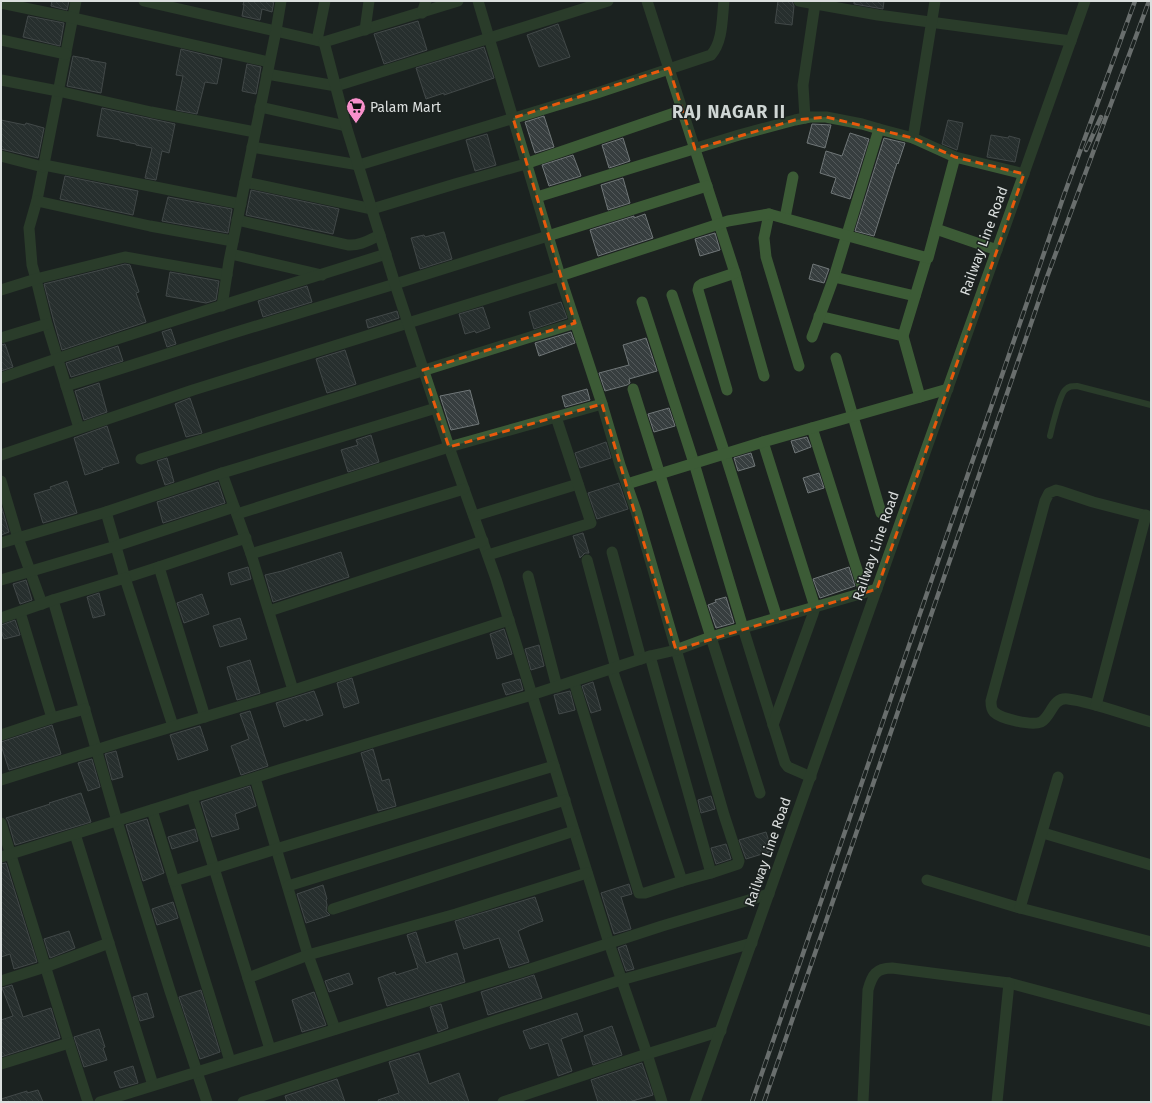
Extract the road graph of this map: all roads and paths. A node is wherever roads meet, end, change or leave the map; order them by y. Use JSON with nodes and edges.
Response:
{"nodes":[{"id":1,"x":76,"y":1,"type":"edge"},
{"id":2,"x":144,"y":1,"type":"edge"},
{"id":3,"x":281,"y":1,"type":"edge"},
{"id":4,"x":325,"y":1,"type":"edge"},
{"id":5,"x":369,"y":1,"type":"edge"},
{"id":6,"x":426,"y":1,"type":"edge"},
{"id":7,"x":458,"y":1,"type":"edge"},
{"id":8,"x":478,"y":1,"type":"edge"},
{"id":9,"x":608,"y":1,"type":"edge"},
{"id":10,"x":647,"y":1,"type":"edge"},
{"id":11,"x":724,"y":1,"type":"edge"},
{"id":12,"x":799,"y":1,"type":"edge"},
{"id":13,"x":934,"y":1,"type":"edge"},
{"id":14,"x":1085,"y":1,"type":"edge"},
{"id":15,"x":1,"y":3,"type":"edge"},
{"id":16,"x":813,"y":3,"type":"edge"},
{"id":17,"x":422,"y":13,"type":"junction"},
{"id":18,"x":73,"y":18,"type":"junction"},
{"id":19,"x":931,"y":22,"type":"junction"},
{"id":20,"x":365,"y":30,"type":"junction"},
{"id":21,"x":276,"y":31,"type":"junction"},
{"id":22,"x":489,"y":38,"type":"junction"},
{"id":23,"x":1,"y":40,"type":"edge"},
{"id":24,"x":320,"y":41,"type":"junction"},
{"id":25,"x":1071,"y":41,"type":"junction"},
{"id":26,"x":66,"y":54,"type":"junction"},
{"id":27,"x":269,"y":62,"type":"junction"},
{"id":28,"x":669,"y":68,"type":"junction"},
{"id":29,"x":267,"y":74,"type":"junction"},
{"id":30,"x":1,"y":80,"type":"edge"},
{"id":31,"x":336,"y":86,"type":"junction"},
{"id":32,"x":58,"y":91,"type":"junction"},
{"id":33,"x":260,"y":107,"type":"junction"},
{"id":34,"x":683,"y":110,"type":"junction"},
{"id":35,"x":513,"y":118,"type":"junction"},
{"id":36,"x":805,"y":118,"type":"junction"},
{"id":37,"x":346,"y":126,"type":"junction"},
{"id":38,"x":879,"y":129,"type":"junction"},
{"id":39,"x":255,"y":132,"type":"junction"},
{"id":40,"x":913,"y":138,"type":"junction"},
{"id":41,"x":252,"y":147,"type":"junction"},
{"id":42,"x":695,"y":149,"type":"junction"},
{"id":43,"x":1,"y":156,"type":"edge"},
{"id":44,"x":955,"y":157,"type":"junction"},
{"id":45,"x":526,"y":163,"type":"junction"},
{"id":46,"x":358,"y":165,"type":"junction"},
{"id":47,"x":44,"y":166,"type":"junction"},
{"id":48,"x":1024,"y":174,"type":"junction"},
{"id":49,"x":793,"y":177,"type":"dead end"},
{"id":50,"x":245,"y":182,"type":"junction"},
{"id":51,"x":707,"y":186,"type":"junction"},
{"id":52,"x":537,"y":197,"type":"junction"},
{"id":53,"x":37,"y":202,"type":"junction"},
{"id":54,"x":241,"y":204,"type":"junction"},
{"id":55,"x":372,"y":209,"type":"junction"},
{"id":56,"x":769,"y":214,"type":"junction"},
{"id":57,"x":785,"y":218,"type":"junction"},
{"id":58,"x":238,"y":220,"type":"junction"},
{"id":59,"x":720,"y":224,"type":"junction"},
{"id":60,"x":936,"y":229,"type":"junction"},
{"id":61,"x":380,"y":235,"type":"junction"},
{"id":62,"x":548,"y":235,"type":"junction"},
{"id":63,"x":847,"y":236,"type":"junction"},
{"id":64,"x":233,"y":242,"type":"junction"},
{"id":65,"x":997,"y":250,"type":"junction"},
{"id":66,"x":231,"y":254,"type":"junction"},
{"id":67,"x":386,"y":254,"type":"junction"},
{"id":68,"x":927,"y":258,"type":"junction"},
{"id":69,"x":735,"y":273,"type":"junction"},
{"id":70,"x":227,"y":275,"type":"junction"},
{"id":71,"x":322,"y":275,"type":"junction"},
{"id":72,"x":560,"y":276,"type":"junction"},
{"id":73,"x":834,"y":276,"type":"junction"},
{"id":74,"x":36,"y":279,"type":"junction"},
{"id":75,"x":395,"y":284,"type":"junction"},
{"id":76,"x":1,"y":290,"type":"edge"},
{"id":77,"x":672,"y":295,"type":"dead end"},
{"id":78,"x":915,"y":296,"type":"junction"},
{"id":79,"x":642,"y":302,"type":"dead end"},
{"id":80,"x":222,"y":306,"type":"junction"},
{"id":81,"x":819,"y":316,"type":"junction"},
{"id":82,"x":408,"y":323,"type":"junction"},
{"id":83,"x":575,"y":323,"type":"junction"},
{"id":84,"x":47,"y":324,"type":"junction"},
{"id":85,"x":903,"y":336,"type":"junction"},
{"id":86,"x":1,"y":338,"type":"edge"},
{"id":87,"x":812,"y":338,"type":"dead end"},
{"id":88,"x":57,"y":358,"type":"junction"},
{"id":89,"x":836,"y":358,"type":"dead end"},
{"id":90,"x":799,"y":366,"type":"dead end"},
{"id":91,"x":423,"y":370,"type":"junction"},
{"id":92,"x":764,"y":376,"type":"dead end"},
{"id":93,"x":1,"y":378,"type":"edge"},
{"id":94,"x":66,"y":386,"type":"junction"},
{"id":95,"x":948,"y":389,"type":"junction"},
{"id":96,"x":633,"y":390,"type":"dead end"},
{"id":97,"x":727,"y":390,"type":"dead end"},
{"id":98,"x":920,"y":397,"type":"junction"},
{"id":99,"x":602,"y":404,"type":"junction"},
{"id":100,"x":1151,"y":405,"type":"edge"},
{"id":101,"x":436,"y":408,"type":"junction"},
{"id":102,"x":853,"y":416,"type":"junction"},
{"id":103,"x":556,"y":417,"type":"junction"},
{"id":104,"x":79,"y":428,"type":"junction"},
{"id":105,"x":812,"y":428,"type":"junction"},
{"id":106,"x":1050,"y":436,"type":"dead end"},
{"id":107,"x":763,"y":442,"type":"junction"},
{"id":108,"x":449,"y":447,"type":"junction"},
{"id":109,"x":725,"y":454,"type":"junction"},
{"id":110,"x":1,"y":455,"type":"edge"},
{"id":111,"x":141,"y":459,"type":"dead end"},
{"id":112,"x":694,"y":463,"type":"junction"},
{"id":113,"x":222,"y":473,"type":"junction"},
{"id":114,"x":660,"y":474,"type":"junction"},
{"id":115,"x":1,"y":481,"type":"edge"},
{"id":116,"x":578,"y":484,"type":"junction"},
{"id":117,"x":627,"y":484,"type":"junction"},
{"id":118,"x":464,"y":489,"type":"junction"},
{"id":119,"x":236,"y":510,"type":"junction"},
{"id":120,"x":106,"y":512,"type":"junction"},
{"id":121,"x":881,"y":513,"type":"dead end"},
{"id":122,"x":474,"y":516,"type":"junction"},
{"id":123,"x":1149,"y":516,"type":"edge"},
{"id":124,"x":18,"y":538,"type":"junction"},
{"id":125,"x":246,"y":538,"type":"junction"},
{"id":126,"x":483,"y":541,"type":"junction"},
{"id":127,"x":1,"y":543,"type":"edge"},
{"id":128,"x":116,"y":546,"type":"junction"},
{"id":129,"x":612,"y":552,"type":"dead end"},
{"id":130,"x":251,"y":554,"type":"junction"},
{"id":131,"x":488,"y":555,"type":"junction"},
{"id":132,"x":587,"y":560,"type":"dead end"},
{"id":133,"x":159,"y":567,"type":"junction"},
{"id":134,"x":30,"y":572,"type":"junction"},
{"id":135,"x":528,"y":576,"type":"dead end"},
{"id":136,"x":125,"y":578,"type":"junction"},
{"id":137,"x":1,"y":580,"type":"edge"},
{"id":138,"x":877,"y":589,"type":"junction"},
{"id":139,"x":864,"y":592,"type":"junction"},
{"id":140,"x":48,"y":602,"type":"junction"},
{"id":141,"x":815,"y":607,"type":"junction"},
{"id":142,"x":269,"y":611,"type":"junction"},
{"id":143,"x":20,"y":612,"type":"junction"},
{"id":144,"x":1,"y":618,"type":"edge"},
{"id":145,"x":777,"y":618,"type":"junction"},
{"id":146,"x":509,"y":620,"type":"junction"},
{"id":147,"x":743,"y":628,"type":"junction"},
{"id":148,"x":711,"y":638,"type":"junction"},
{"id":149,"x":676,"y":650,"type":"junction"},
{"id":150,"x":646,"y":658,"type":"junction"},
{"id":151,"x":614,"y":668,"type":"junction"},
{"id":152,"x":574,"y":682,"type":"junction"},
{"id":153,"x":557,"y":687,"type":"junction"},
{"id":154,"x":293,"y":690,"type":"junction"},
{"id":155,"x":532,"y":695,"type":"junction"},
{"id":156,"x":1096,"y":705,"type":"junction"},
{"id":157,"x":85,"y":709,"type":"junction"},
{"id":158,"x":205,"y":717,"type":"junction"},
{"id":159,"x":52,"y":718,"type":"junction"},
{"id":160,"x":1151,"y":722,"type":"edge"},
{"id":161,"x":773,"y":725,"type":"junction"},
{"id":162,"x":173,"y":726,"type":"junction"},
{"id":163,"x":1,"y":735,"type":"edge"},
{"id":164,"x":97,"y":750,"type":"junction"},
{"id":165,"x":554,"y":766,"type":"junction"},
{"id":166,"x":810,"y":777,"type":"junction"},
{"id":167,"x":1058,"y":777,"type":"dead end"},
{"id":168,"x":255,"y":778,"type":"junction"},
{"id":169,"x":1,"y":780,"type":"edge"},
{"id":170,"x":760,"y":793,"type":"dead end"},
{"id":171,"x":192,"y":797,"type":"junction"},
{"id":172,"x":565,"y":800,"type":"junction"},
{"id":173,"x":152,"y":810,"type":"junction"},
{"id":174,"x":117,"y":821,"type":"junction"},
{"id":175,"x":1,"y":823,"type":"edge"},
{"id":176,"x":574,"y":831,"type":"junction"},
{"id":177,"x":1043,"y":833,"type":"junction"},
{"id":178,"x":75,"y":834,"type":"junction"},
{"id":179,"x":276,"y":849,"type":"junction"},
{"id":180,"x":6,"y":855,"type":"edge"},
{"id":181,"x":1151,"y":865,"type":"edge"},
{"id":182,"x":214,"y":869,"type":"junction"},
{"id":183,"x":588,"y":873,"type":"junction"},
{"id":184,"x":711,"y":873,"type":"junction"},
{"id":185,"x":174,"y":880,"type":"junction"},
{"id":186,"x":927,"y":880,"type":"dead end"},
{"id":187,"x":682,"y":881,"type":"junction"},
{"id":188,"x":288,"y":886,"type":"junction"},
{"id":189,"x":769,"y":894,"type":"junction"},
{"id":190,"x":1020,"y":908,"type":"junction"},
{"id":191,"x":333,"y":909,"type":"dead end"},
{"id":192,"x":1151,"y":942,"type":"edge"},
{"id":193,"x":109,"y":943,"type":"junction"},
{"id":194,"x":609,"y":943,"type":"junction"},
{"id":195,"x":752,"y":943,"type":"junction"},
{"id":196,"x":308,"y":955,"type":"junction"},
{"id":197,"x":45,"y":967,"type":"junction"},
{"id":198,"x":248,"y":978,"type":"junction"},
{"id":199,"x":621,"y":980,"type":"junction"},
{"id":200,"x":1,"y":981,"type":"edge"},
{"id":201,"x":1009,"y":983,"type":"junction"},
{"id":202,"x":1151,"y":1021,"type":"edge"},
{"id":203,"x":335,"y":1029,"type":"junction"},
{"id":204,"x":721,"y":1031,"type":"junction"},
{"id":205,"x":69,"y":1043,"type":"junction"},
{"id":206,"x":270,"y":1049,"type":"junction"},
{"id":207,"x":647,"y":1054,"type":"junction"},
{"id":208,"x":230,"y":1061,"type":"junction"},
{"id":209,"x":1,"y":1064,"type":"edge"},
{"id":210,"x":198,"y":1071,"type":"junction"},
{"id":211,"x":153,"y":1085,"type":"junction"},
{"id":212,"x":88,"y":1102,"type":"edge"},
{"id":213,"x":100,"y":1102,"type":"edge"},
{"id":214,"x":208,"y":1102,"type":"edge"},
{"id":215,"x":243,"y":1102,"type":"edge"},
{"id":216,"x":503,"y":1102,"type":"edge"},
{"id":217,"x":662,"y":1102,"type":"edge"},
{"id":218,"x":696,"y":1102,"type":"edge"},
{"id":219,"x":864,"y":1102,"type":"edge"},
{"id":220,"x":997,"y":1102,"type":"edge"}],
"edges":[{"from":1,"to":18,"type":"street"},
{"from":2,"to":21,"type":"street"},
{"from":3,"to":21,"type":"street"},
{"from":4,"to":24,"type":"street"},
{"from":5,"to":20,"type":"street"},
{"from":6,"to":17,"type":"street"},
{"from":7,"to":17,"type":"street"},
{"from":8,"to":22,"type":"street"},
{"from":9,"to":22,"type":"street"},
{"from":10,"to":28,"type":"street"},
{"from":11,"to":28,"type":"street"},
{"from":12,"to":16,"type":"street"},
{"from":13,"to":19,"type":"street"},
{"from":14,"to":25,"type":"street","name":"Railway Line Road"},
{"from":15,"to":18,"type":"street"},
{"from":16,"to":19,"type":"street"},
{"from":16,"to":36,"type":"street"},
{"from":17,"to":20,"type":"street"},
{"from":18,"to":26,"type":"street"},
{"from":18,"to":27,"type":"street"},
{"from":19,"to":25,"type":"street"},
{"from":19,"to":40,"type":"street"},
{"from":20,"to":24,"type":"street"},
{"from":21,"to":24,"type":"street"},
{"from":21,"to":27,"type":"street"},
{"from":22,"to":31,"type":"street"},
{"from":22,"to":35,"type":"street"},
{"from":23,"to":26,"type":"street"},
{"from":24,"to":31,"type":"street"},
{"from":25,"to":48,"type":"street","name":"Railway Line Road"},
{"from":26,"to":32,"type":"street"},
{"from":27,"to":29,"type":"street"},
{"from":28,"to":34,"type":"street"},
{"from":28,"to":35,"type":"street"},
{"from":29,"to":31,"type":"street"},
{"from":29,"to":33,"type":"street"},
{"from":30,"to":32,"type":"street"},
{"from":31,"to":37,"type":"street"},
{"from":32,"to":39,"type":"street"},
{"from":32,"to":47,"type":"street"},
{"from":33,"to":37,"type":"street"},
{"from":33,"to":39,"type":"street"},
{"from":34,"to":42,"type":"street"},
{"from":34,"to":45,"type":"street"},
{"from":35,"to":45,"type":"street"},
{"from":35,"to":46,"type":"street"},
{"from":36,"to":38,"type":"street"},
{"from":36,"to":42,"type":"street"},
{"from":37,"to":46,"type":"street"},
{"from":38,"to":40,"type":"street"},
{"from":38,"to":63,"type":"street"},
{"from":39,"to":41,"type":"street"},
{"from":40,"to":44,"type":"street"},
{"from":41,"to":46,"type":"street"},
{"from":41,"to":50,"type":"street"},
{"from":42,"to":51,"type":"street"},
{"from":42,"to":52,"type":"street"},
{"from":43,"to":47,"type":"street"},
{"from":44,"to":48,"type":"street"},
{"from":44,"to":60,"type":"street"},
{"from":45,"to":52,"type":"street"},
{"from":45,"to":55,"type":"street"},
{"from":46,"to":55,"type":"street"},
{"from":47,"to":53,"type":"street"},
{"from":47,"to":54,"type":"street"},
{"from":48,"to":65,"type":"street","name":"Railway Line Road"},
{"from":49,"to":57,"type":"street"},
{"from":50,"to":54,"type":"street"},
{"from":50,"to":55,"type":"street"},
{"from":51,"to":59,"type":"street"},
{"from":51,"to":62,"type":"street"},
{"from":52,"to":62,"type":"street"},
{"from":53,"to":64,"type":"street"},
{"from":53,"to":74,"type":"street"},
{"from":54,"to":58,"type":"street"},
{"from":55,"to":61,"type":"street"},
{"from":56,"to":57,"type":"street"},
{"from":56,"to":59,"type":"street"},
{"from":56,"to":90,"type":"street"},
{"from":57,"to":63,"type":"street"},
{"from":58,"to":61,"type":"street"},
{"from":58,"to":64,"type":"street"},
{"from":59,"to":69,"type":"street"},
{"from":59,"to":72,"type":"street"},
{"from":60,"to":65,"type":"street"},
{"from":60,"to":68,"type":"street"},
{"from":61,"to":67,"type":"street"},
{"from":62,"to":72,"type":"street"},
{"from":62,"to":75,"type":"street"},
{"from":63,"to":68,"type":"street"},
{"from":63,"to":73,"type":"street"},
{"from":64,"to":66,"type":"street"},
{"from":65,"to":95,"type":"street","name":"Railway Line Road"},
{"from":66,"to":70,"type":"street"},
{"from":66,"to":71,"type":"street"},
{"from":67,"to":71,"type":"street"},
{"from":67,"to":75,"type":"street"},
{"from":68,"to":78,"type":"street"},
{"from":69,"to":92,"type":"street"},
{"from":69,"to":97,"type":"street"},
{"from":70,"to":74,"type":"street"},
{"from":70,"to":80,"type":"street"},
{"from":71,"to":80,"type":"street"},
{"from":72,"to":82,"type":"street"},
{"from":72,"to":83,"type":"street"},
{"from":73,"to":78,"type":"street"},
{"from":73,"to":81,"type":"street"},
{"from":74,"to":76,"type":"street"},
{"from":74,"to":84,"type":"street"},
{"from":75,"to":82,"type":"street"},
{"from":75,"to":94,"type":"street"},
{"from":77,"to":109,"type":"street"},
{"from":78,"to":85,"type":"street"},
{"from":79,"to":112,"type":"street"},
{"from":80,"to":88,"type":"street"},
{"from":81,"to":85,"type":"street"},
{"from":81,"to":87,"type":"street"},
{"from":82,"to":91,"type":"street"},
{"from":82,"to":104,"type":"street"},
{"from":83,"to":91,"type":"street"},
{"from":83,"to":99,"type":"street"},
{"from":84,"to":86,"type":"street"},
{"from":84,"to":88,"type":"street"},
{"from":85,"to":98,"type":"street"},
{"from":88,"to":93,"type":"street"},
{"from":88,"to":94,"type":"street"},
{"from":89,"to":102,"type":"street"},
{"from":91,"to":101,"type":"street"},
{"from":91,"to":111,"type":"street"},
{"from":94,"to":104,"type":"street"},
{"from":95,"to":98,"type":"street"},
{"from":95,"to":138,"type":"street","name":"Railway Line Road"},
{"from":96,"to":114,"type":"street"},
{"from":98,"to":102,"type":"street"},
{"from":99,"to":103,"type":"street"},
{"from":99,"to":117,"type":"street"},
{"from":100,"to":106,"type":"lane"},
{"from":101,"to":108,"type":"street"},
{"from":101,"to":113,"type":"street"},
{"from":102,"to":105,"type":"street"},
{"from":102,"to":121,"type":"street"},
{"from":103,"to":108,"type":"street"},
{"from":103,"to":116,"type":"street"},
{"from":104,"to":110,"type":"street"},
{"from":105,"to":107,"type":"street"},
{"from":105,"to":139,"type":"street"},
{"from":107,"to":109,"type":"street"},
{"from":107,"to":141,"type":"street"},
{"from":108,"to":118,"type":"street"},
{"from":108,"to":119,"type":"street"},
{"from":109,"to":112,"type":"street"},
{"from":109,"to":145,"type":"street"},
{"from":112,"to":114,"type":"street"},
{"from":112,"to":147,"type":"street"},
{"from":113,"to":119,"type":"street"},
{"from":113,"to":120,"type":"street"},
{"from":114,"to":117,"type":"street"},
{"from":114,"to":148,"type":"street"},
{"from":115,"to":124,"type":"street"},
{"from":116,"to":122,"type":"street"},
{"from":116,"to":131,"type":"street"},
{"from":117,"to":149,"type":"street"},
{"from":118,"to":122,"type":"street"},
{"from":118,"to":130,"type":"street"},
{"from":119,"to":125,"type":"street"},
{"from":119,"to":128,"type":"street"},
{"from":120,"to":124,"type":"street"},
{"from":120,"to":128,"type":"street"},
{"from":122,"to":126,"type":"street"},
{"from":123,"to":156,"type":"street"},
{"from":123,"to":156,"type":"street"},
{"from":124,"to":127,"type":"street"},
{"from":124,"to":134,"type":"street"},
{"from":125,"to":130,"type":"street"},
{"from":125,"to":133,"type":"street"},
{"from":126,"to":131,"type":"street"},
{"from":126,"to":142,"type":"street"},
{"from":128,"to":134,"type":"street"},
{"from":128,"to":136,"type":"street"},
{"from":129,"to":150,"type":"street"},
{"from":130,"to":142,"type":"street"},
{"from":131,"to":146,"type":"street"},
{"from":132,"to":151,"type":"street"},
{"from":133,"to":136,"type":"street"},
{"from":133,"to":158,"type":"street"},
{"from":134,"to":137,"type":"street"},
{"from":134,"to":140,"type":"street"},
{"from":135,"to":153,"type":"street"},
{"from":136,"to":140,"type":"street"},
{"from":136,"to":162,"type":"street"},
{"from":138,"to":139,"type":"street"},
{"from":138,"to":166,"type":"street","name":"Railway Line Road"},
{"from":139,"to":141,"type":"street"},
{"from":140,"to":143,"type":"street"},
{"from":140,"to":157,"type":"street"},
{"from":141,"to":145,"type":"street"},
{"from":141,"to":161,"type":"street"},
{"from":142,"to":154,"type":"street"},
{"from":143,"to":144,"type":"street"},
{"from":143,"to":159,"type":"street"},
{"from":145,"to":147,"type":"street"},
{"from":146,"to":154,"type":"street"},
{"from":146,"to":155,"type":"street"},
{"from":147,"to":148,"type":"street"},
{"from":147,"to":161,"type":"street"},
{"from":148,"to":149,"type":"street"},
{"from":148,"to":170,"type":"street"},
{"from":149,"to":150,"type":"street"},
{"from":149,"to":184,"type":"street"},
{"from":150,"to":151,"type":"street"},
{"from":150,"to":184,"type":"street"},
{"from":151,"to":152,"type":"street"},
{"from":151,"to":187,"type":"street"},
{"from":152,"to":153,"type":"street"},
{"from":152,"to":187,"type":"street"},
{"from":153,"to":155,"type":"street"},
{"from":154,"to":158,"type":"street"},
{"from":155,"to":165,"type":"street"},
{"from":155,"to":168,"type":"street"},
{"from":156,"to":160,"type":"street"},
{"from":157,"to":159,"type":"street"},
{"from":157,"to":164,"type":"street"},
{"from":158,"to":162,"type":"street"},
{"from":159,"to":163,"type":"street"},
{"from":161,"to":166,"type":"street"},
{"from":162,"to":164,"type":"street"},
{"from":164,"to":169,"type":"street"},
{"from":164,"to":174,"type":"street"},
{"from":165,"to":172,"type":"street"},
{"from":165,"to":179,"type":"street"},
{"from":166,"to":189,"type":"street","name":"Railway Line Road"},
{"from":167,"to":177,"type":"street"},
{"from":168,"to":171,"type":"street"},
{"from":168,"to":179,"type":"street"},
{"from":171,"to":173,"type":"street"},
{"from":171,"to":182,"type":"street"},
{"from":172,"to":176,"type":"street"},
{"from":172,"to":188,"type":"street"},
{"from":173,"to":174,"type":"street"},
{"from":173,"to":185,"type":"street"},
{"from":174,"to":178,"type":"street"},
{"from":174,"to":210,"type":"street"},
{"from":175,"to":180,"type":"street"},
{"from":176,"to":183,"type":"street"},
{"from":176,"to":191,"type":"street"},
{"from":177,"to":181,"type":"street"},
{"from":177,"to":190,"type":"street"},
{"from":178,"to":180,"type":"street"},
{"from":178,"to":193,"type":"street"},
{"from":179,"to":182,"type":"street"},
{"from":179,"to":188,"type":"street"},
{"from":180,"to":197,"type":"street"},
{"from":182,"to":185,"type":"street"},
{"from":182,"to":198,"type":"street"},
{"from":183,"to":194,"type":"street"},
{"from":183,"to":196,"type":"street"},
{"from":184,"to":187,"type":"street"},
{"from":185,"to":208,"type":"street"},
{"from":186,"to":190,"type":"street"},
{"from":188,"to":196,"type":"street"},
{"from":189,"to":194,"type":"street"},
{"from":189,"to":195,"type":"street","name":"Railway Line Road"},
{"from":190,"to":192,"type":"street"},
{"from":193,"to":197,"type":"street"},
{"from":193,"to":211,"type":"street"},
{"from":194,"to":199,"type":"street"},
{"from":194,"to":203,"type":"street"},
{"from":195,"to":199,"type":"street"},
{"from":195,"to":204,"type":"street","name":"Railway Line Road"},
{"from":196,"to":198,"type":"street"},
{"from":196,"to":203,"type":"street"},
{"from":197,"to":200,"type":"street"},
{"from":197,"to":205,"type":"street"},
{"from":198,"to":206,"type":"street"},
{"from":199,"to":207,"type":"street"},
{"from":199,"to":215,"type":"street"},
{"from":201,"to":202,"type":"street"},
{"from":201,"to":219,"type":"street"},
{"from":201,"to":220,"type":"street"},
{"from":203,"to":206,"type":"street"},
{"from":204,"to":207,"type":"street"},
{"from":204,"to":218,"type":"street","name":"Railway Line Road"},
{"from":205,"to":209,"type":"street"},
{"from":205,"to":212,"type":"street"},
{"from":206,"to":208,"type":"street"},
{"from":207,"to":216,"type":"street"},
{"from":207,"to":217,"type":"street"},
{"from":208,"to":210,"type":"street"},
{"from":210,"to":211,"type":"street"},
{"from":210,"to":214,"type":"street"},
{"from":211,"to":213,"type":"street"}]}
